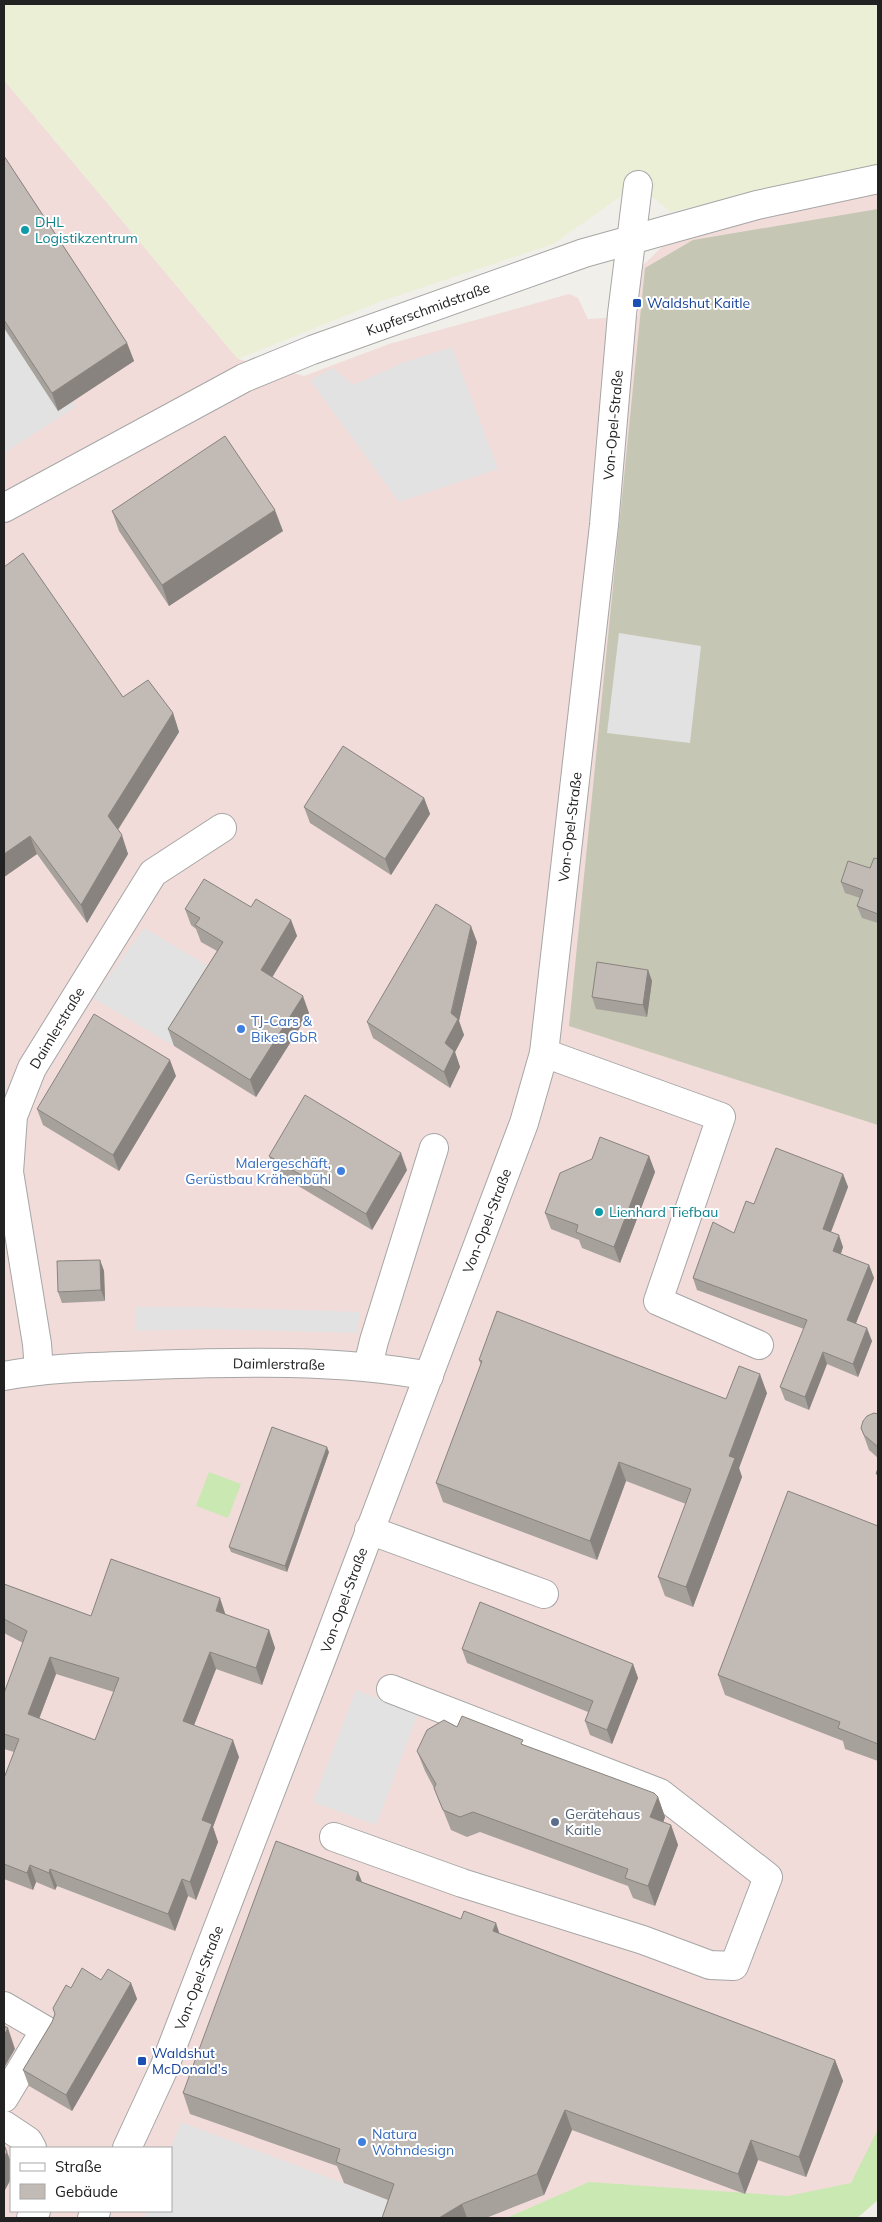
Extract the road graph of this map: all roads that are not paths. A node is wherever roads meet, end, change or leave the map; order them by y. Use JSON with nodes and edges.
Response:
{"nodes":[{"id":1,"x":878,"y":179,"type":"edge"},
{"id":2,"x":638,"y":185,"type":"dead end"},
{"id":3,"x":632,"y":241,"type":"junction"},
{"id":4,"x":4,"y":508,"type":"edge"},
{"id":5,"x":222,"y":828,"type":"dead end"},
{"id":6,"x":544,"y":1053,"type":"junction"},
{"id":7,"x":434,"y":1148,"type":"dead end"},
{"id":8,"x":759,"y":1345,"type":"dead end"},
{"id":9,"x":368,"y":1366,"type":"junction"},
{"id":10,"x":39,"y":1370,"type":"junction"},
{"id":11,"x":4,"y":1376,"type":"edge"},
{"id":12,"x":429,"y":1376,"type":"junction"},
{"id":13,"x":369,"y":1530,"type":"junction"},
{"id":14,"x":544,"y":1594,"type":"dead end"},
{"id":15,"x":391,"y":1689,"type":"dead end"},
{"id":16,"x":334,"y":1837,"type":"dead end"},
{"id":17,"x":4,"y":2006,"type":"edge"},
{"id":18,"x":4,"y":2098,"type":"edge"},
{"id":19,"x":4,"y":2125,"type":"edge"},
{"id":20,"x":31,"y":2147,"type":"edge"},
{"id":21,"x":127,"y":2147,"type":"edge"}],
"edges":[{"from":1,"to":3,"type":"street","name":"Kupferschmidstraße"},
{"from":2,"to":3,"type":"street","name":"Von-Opel-Straße"},
{"from":3,"to":4,"type":"street","name":"Kupferschmidstraße"},
{"from":3,"to":6,"type":"street","name":"Von-Opel-Straße"},
{"from":5,"to":10,"type":"street","name":"Daimlerstraße"},
{"from":6,"to":8,"type":"street"},
{"from":6,"to":12,"type":"street","name":"Von-Opel-Straße"},
{"from":7,"to":9,"type":"street"},
{"from":9,"to":10,"type":"street","name":"Daimlerstraße"},
{"from":9,"to":12,"type":"street","name":"Daimlerstraße"},
{"from":10,"to":11,"type":"street","name":"Daimlerstraße"},
{"from":12,"to":13,"type":"street","name":"Von-Opel-Straße"},
{"from":13,"to":14,"type":"street"},
{"from":13,"to":21,"type":"street","name":"Von-Opel-Straße"},
{"from":15,"to":16,"type":"street"},
{"from":17,"to":18,"type":"street"},
{"from":19,"to":20,"type":"street"}]}
